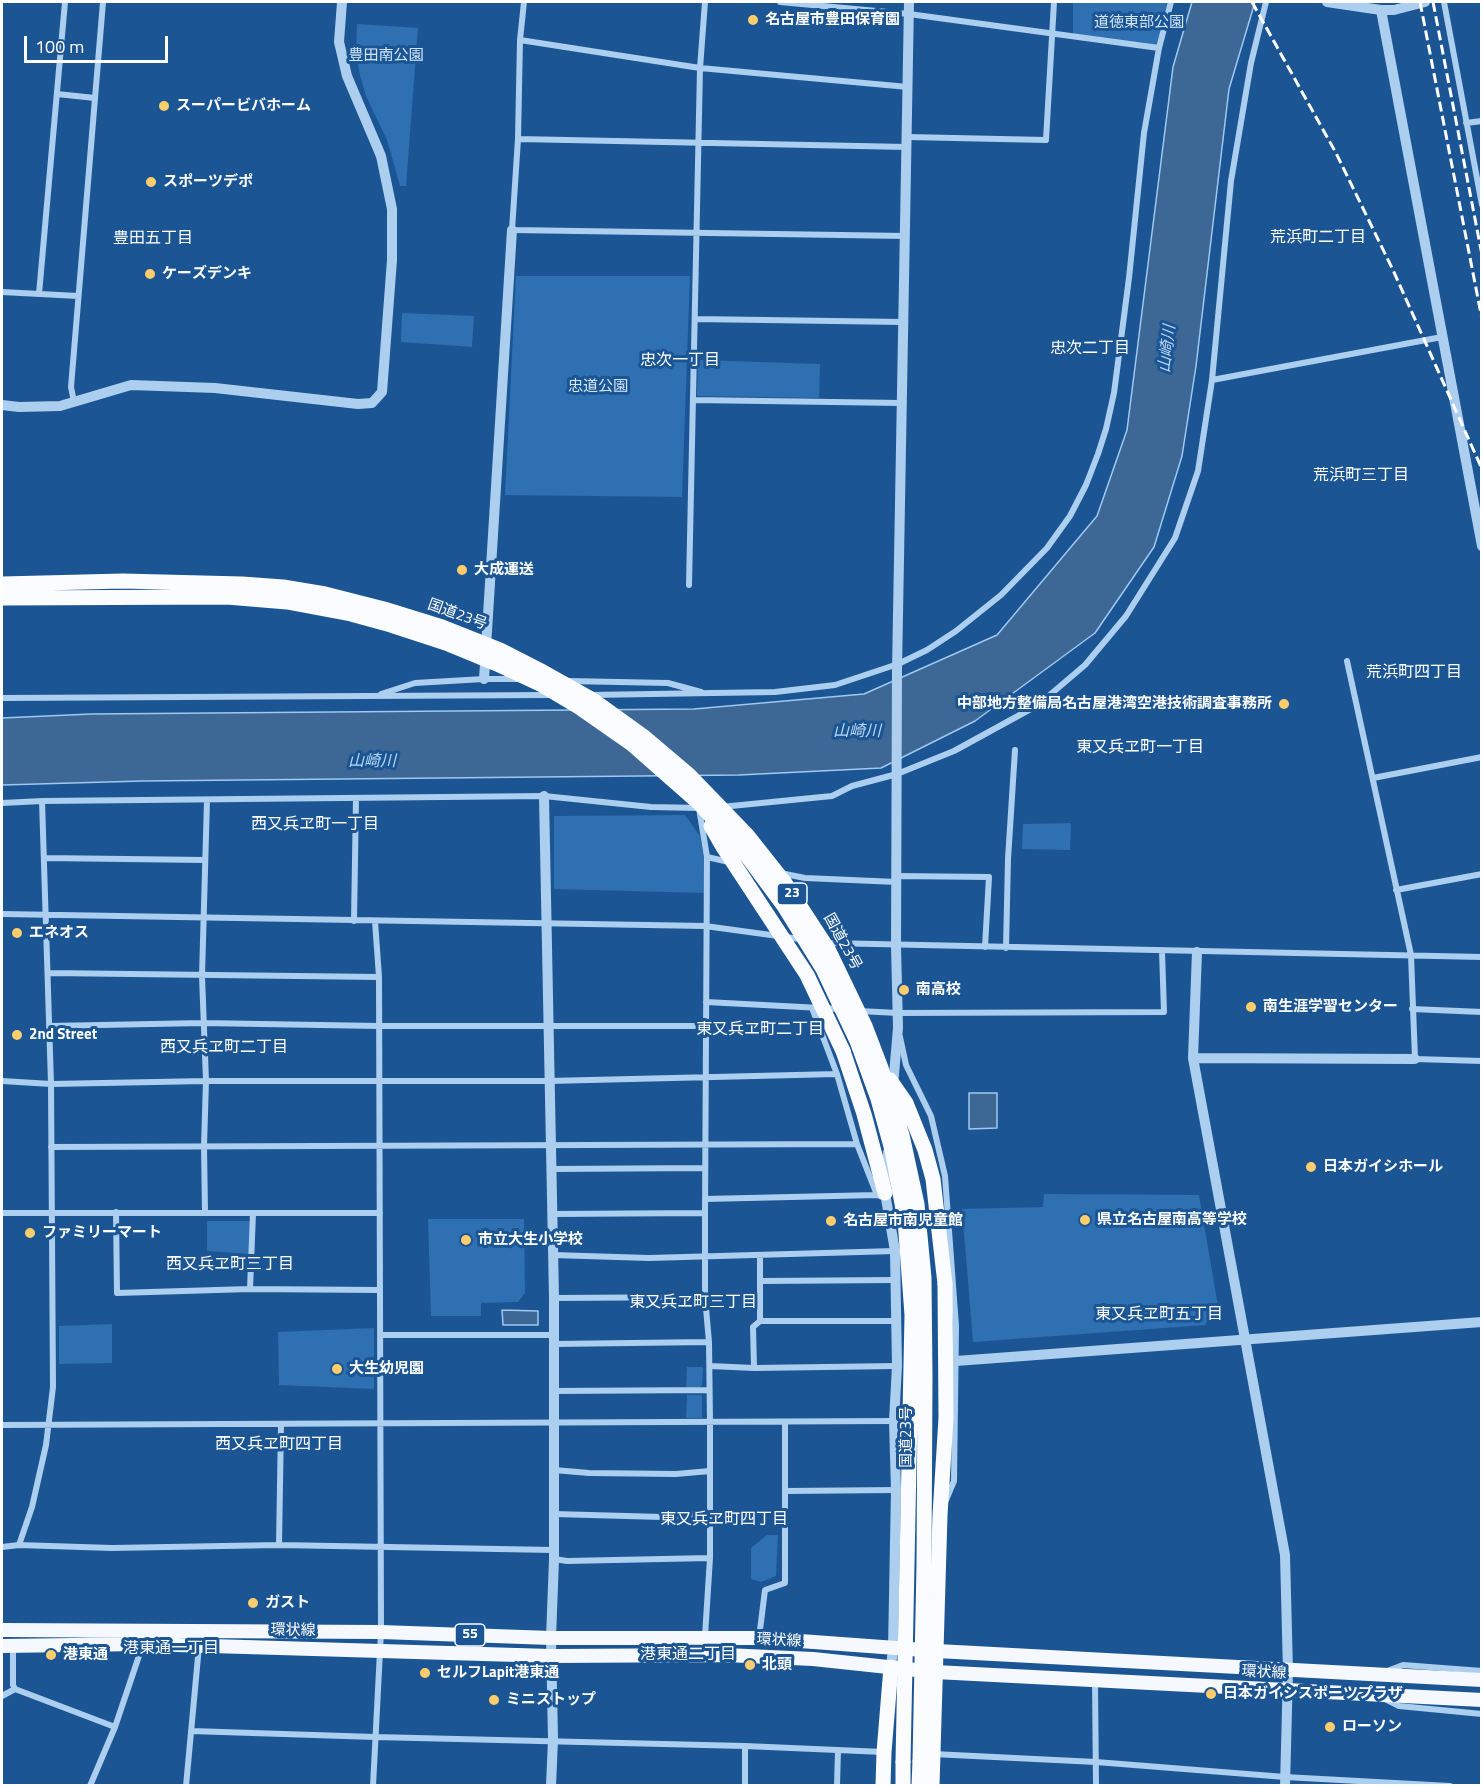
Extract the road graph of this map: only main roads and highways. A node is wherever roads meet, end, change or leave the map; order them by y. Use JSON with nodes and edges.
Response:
{"nodes":[{"id":1,"x":2,"y":584,"type":"edge"},
{"id":2,"x":2,"y":598,"type":"edge"},
{"id":3,"x":698,"y":805,"type":"junction"},
{"id":4,"x":881,"y":1068,"type":"junction"},
{"id":5,"x":882,"y":1195,"type":"road end"},
{"id":6,"x":2,"y":1630,"type":"edge"},
{"id":7,"x":7,"y":1646,"type":"edge"},
{"id":8,"x":937,"y":1651,"type":"junction"},
{"id":9,"x":891,"y":1667,"type":"junction"},
{"id":10,"x":935,"y":1672,"type":"junction"},
{"id":11,"x":1482,"y":1680,"type":"edge"},
{"id":12,"x":1482,"y":1700,"type":"edge"},
{"id":13,"x":883,"y":1785,"type":"edge"},
{"id":14,"x":903,"y":1785,"type":"edge"},
{"id":15,"x":919,"y":1785,"type":"edge"},
{"id":16,"x":932,"y":1785,"type":"edge"}],
"edges":[{"from":1,"to":4,"type":"highway","name":"国道23号","number":"23","bridge":true},
{"from":2,"to":3,"type":"highway","name":"国道23号","number":"23","bridge":true},
{"from":3,"to":5,"type":"highway","bridge":true},
{"from":3,"to":14,"type":"highway","name":"国道23号","number":"23","bridge":true},
{"from":4,"to":8,"type":"highway","bridge":true},
{"from":4,"to":15,"type":"highway","name":"国道23号","number":"23","bridge":true},
{"from":6,"to":8,"type":"main road","name":"環状線","number":"55"},
{"from":7,"to":9,"type":"main road","name":"環状線","number":"55"},
{"from":8,"to":10,"type":"highway"},
{"from":8,"to":11,"type":"main road","name":"環状線"},
{"from":9,"to":10,"type":"main road","name":"環状線","number":"55"},
{"from":9,"to":13,"type":"highway"},
{"from":10,"to":12,"type":"main road","name":"環状線"},
{"from":10,"to":16,"type":"highway"}]}
